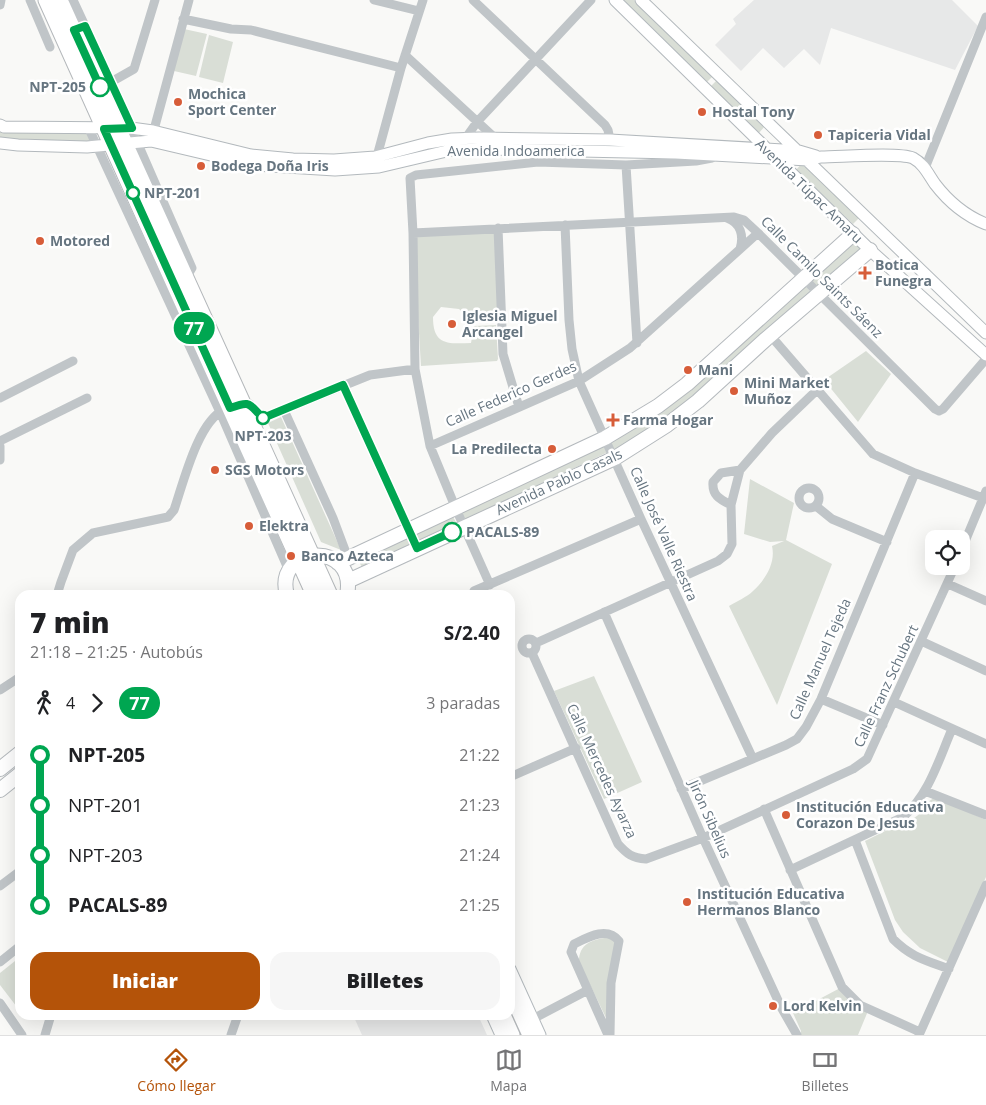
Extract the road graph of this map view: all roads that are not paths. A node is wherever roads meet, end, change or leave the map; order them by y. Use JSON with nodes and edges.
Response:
{"nodes":[{"id":1,"x":2,"y":0,"type":"edge"},
{"id":2,"x":30,"y":0,"type":"edge"},
{"id":3,"x":46,"y":0,"type":"edge"},
{"id":4,"x":60,"y":0,"type":"edge"},
{"id":5,"x":73,"y":0,"type":"edge"},
{"id":6,"x":155,"y":0,"type":"edge"},
{"id":7,"x":189,"y":0,"type":"edge"},
{"id":8,"x":374,"y":0,"type":"edge"},
{"id":9,"x":423,"y":0,"type":"edge"},
{"id":10,"x":473,"y":0,"type":"edge"},
{"id":11,"x":591,"y":0,"type":"edge"},
{"id":12,"x":616,"y":0,"type":"edge"},
{"id":13,"x":641,"y":0,"type":"edge"},
{"id":14,"x":0,"y":5,"type":"edge"},
{"id":15,"x":419,"y":11,"type":"junction"},
{"id":16,"x":986,"y":17,"type":"edge"},
{"id":17,"x":183,"y":19,"type":"junction"},
{"id":18,"x":80,"y":28,"type":"junction"},
{"id":19,"x":50,"y":47,"type":"dead end"},
{"id":20,"x":405,"y":56,"type":"junction"},
{"id":21,"x":536,"y":58,"type":"junction"},
{"id":22,"x":401,"y":68,"type":"junction"},
{"id":23,"x":718,"y":75,"type":"junction"},
{"id":24,"x":111,"y":82,"type":"junction"},
{"id":25,"x":705,"y":88,"type":"junction"},
{"id":26,"x":477,"y":122,"type":"junction"},
{"id":27,"x":0,"y":125,"type":"edge"},
{"id":28,"x":111,"y":128,"type":"junction"},
{"id":29,"x":152,"y":136,"type":"junction"},
{"id":30,"x":495,"y":138,"type":"junction"},
{"id":31,"x":465,"y":139,"type":"junction"},
{"id":32,"x":610,"y":140,"type":"junction"},
{"id":33,"x":0,"y":143,"type":"edge"},
{"id":34,"x":118,"y":144,"type":"junction"},
{"id":35,"x":766,"y":148,"type":"junction"},
{"id":36,"x":799,"y":151,"type":"junction"},
{"id":37,"x":727,"y":155,"type":"junction"},
{"id":38,"x":821,"y":157,"type":"junction"},
{"id":39,"x":776,"y":158,"type":"junction"},
{"id":40,"x":808,"y":160,"type":"junction"},
{"id":41,"x":376,"y":162,"type":"junction"},
{"id":42,"x":626,"y":165,"type":"junction"},
{"id":43,"x":925,"y":168,"type":"junction"},
{"id":44,"x":725,"y":217,"type":"junction"},
{"id":45,"x":869,"y":219,"type":"junction"},
{"id":46,"x":630,"y":222,"type":"junction"},
{"id":47,"x":986,"y":224,"type":"edge"},
{"id":48,"x":565,"y":225,"type":"junction"},
{"id":49,"x":498,"y":228,"type":"junction"},
{"id":50,"x":413,"y":233,"type":"junction"},
{"id":51,"x":758,"y":233,"type":"junction"},
{"id":52,"x":853,"y":234,"type":"junction"},
{"id":53,"x":885,"y":235,"type":"junction"},
{"id":54,"x":740,"y":250,"type":"junction"},
{"id":55,"x":870,"y":250,"type":"junction"},
{"id":56,"x":803,"y":278,"type":"junction"},
{"id":57,"x":818,"y":294,"type":"junction"},
{"id":58,"x":636,"y":322,"type":"junction"},
{"id":59,"x":654,"y":327,"type":"junction"},
{"id":60,"x":986,"y":333,"type":"edge"},
{"id":61,"x":770,"y":335,"type":"junction"},
{"id":62,"x":637,"y":343,"type":"junction"},
{"id":63,"x":986,"y":355,"type":"edge"},
{"id":64,"x":986,"y":360,"type":"edge"},
{"id":65,"x":73,"y":361,"type":"dead end"},
{"id":66,"x":415,"y":369,"type":"junction"},
{"id":67,"x":579,"y":380,"type":"junction"},
{"id":68,"x":343,"y":385,"type":"junction"},
{"id":69,"x":818,"y":389,"type":"junction"},
{"id":70,"x":0,"y":398,"type":"edge"},
{"id":71,"x":88,"y":398,"type":"dead end"},
{"id":72,"x":518,"y":407,"type":"junction"},
{"id":73,"x":231,"y":408,"type":"junction"},
{"id":74,"x":284,"y":410,"type":"junction"},
{"id":75,"x":606,"y":438,"type":"junction"},
{"id":76,"x":0,"y":441,"type":"edge"},
{"id":77,"x":0,"y":446,"type":"edge"},
{"id":78,"x":430,"y":446,"type":"junction"},
{"id":79,"x":615,"y":458,"type":"junction"},
{"id":80,"x":0,"y":460,"type":"edge"},
{"id":81,"x":740,"y":470,"type":"junction"},
{"id":82,"x":916,"y":473,"type":"junction"},
{"id":83,"x":985,"y":496,"type":"edge"},
{"id":84,"x":731,"y":505,"type":"junction"},
{"id":85,"x":816,"y":506,"type":"dead end"},
{"id":86,"x":456,"y":509,"type":"junction"},
{"id":87,"x":641,"y":519,"type":"junction"},
{"id":88,"x":464,"y":527,"type":"junction"},
{"id":89,"x":970,"y":530,"type":"edge"},
{"id":90,"x":409,"y":531,"type":"junction"},
{"id":91,"x":887,"y":542,"type":"junction"},
{"id":92,"x":417,"y":548,"type":"junction"},
{"id":93,"x":344,"y":561,"type":"junction"},
{"id":94,"x":300,"y":562,"type":"junction"},
{"id":95,"x":952,"y":575,"type":"edge"},
{"id":96,"x":671,"y":583,"type":"junction"},
{"id":97,"x":490,"y":584,"type":"junction"},
{"id":98,"x":948,"y":584,"type":"junction"},
{"id":99,"x":348,"y":588,"type":"edge"},
{"id":100,"x":59,"y":590,"type":"edge"},
{"id":101,"x":283,"y":590,"type":"edge"},
{"id":102,"x":312,"y":590,"type":"edge"},
{"id":103,"x":325,"y":590,"type":"edge"},
{"id":104,"x":476,"y":590,"type":"edge"},
{"id":105,"x":986,"y":601,"type":"edge"},
{"id":106,"x":604,"y":612,"type":"junction"},
{"id":107,"x":921,"y":641,"type":"junction"},
{"id":108,"x":536,"y":643,"type":"junction"},
{"id":109,"x":532,"y":653,"type":"junction"},
{"id":110,"x":986,"y":670,"type":"edge"},
{"id":111,"x":15,"y":680,"type":"edge"},
{"id":112,"x":0,"y":690,"type":"edge"},
{"id":113,"x":821,"y":699,"type":"junction"},
{"id":114,"x":894,"y":702,"type":"junction"},
{"id":115,"x":883,"y":725,"type":"junction"},
{"id":116,"x":952,"y":729,"type":"junction"},
{"id":117,"x":986,"y":744,"type":"edge"},
{"id":118,"x":576,"y":748,"type":"junction"},
{"id":119,"x":15,"y":757,"type":"edge"},
{"id":120,"x":753,"y":759,"type":"junction"},
{"id":121,"x":0,"y":769,"type":"edge"},
{"id":122,"x":515,"y":775,"type":"edge"},
{"id":123,"x":15,"y":778,"type":"edge"},
{"id":124,"x":681,"y":789,"type":"junction"},
{"id":125,"x":0,"y":790,"type":"edge"},
{"id":126,"x":925,"y":791,"type":"junction"},
{"id":127,"x":764,"y":809,"type":"junction"},
{"id":128,"x":986,"y":815,"type":"edge"},
{"id":129,"x":703,"y":838,"type":"junction"},
{"id":130,"x":855,"y":840,"type":"junction"},
{"id":131,"x":790,"y":870,"type":"junction"},
{"id":132,"x":15,"y":875,"type":"edge"},
{"id":133,"x":986,"y":885,"type":"edge"},
{"id":134,"x":0,"y":886,"type":"edge"},
{"id":135,"x":15,"y":950,"type":"edge"},
{"id":136,"x":0,"y":962,"type":"edge"},
{"id":137,"x":949,"y":969,"type":"junction"},
{"id":138,"x":515,"y":983,"type":"edge"},
{"id":139,"x":588,"y":990,"type":"junction"},
{"id":140,"x":515,"y":1000,"type":"edge"},
{"id":141,"x":0,"y":1003,"type":"edge"},
{"id":142,"x":50,"y":1020,"type":"edge"},
{"id":143,"x":236,"y":1020,"type":"edge"},
{"id":144,"x":494,"y":1020,"type":"edge"},
{"id":145,"x":505,"y":1020,"type":"edge"},
{"id":146,"x":529,"y":1026,"type":"edge"},
{"id":147,"x":920,"y":1034,"type":"edge"},
{"id":148,"x":22,"y":1035,"type":"edge"},
{"id":149,"x":45,"y":1035,"type":"edge"},
{"id":150,"x":231,"y":1035,"type":"edge"},
{"id":151,"x":501,"y":1035,"type":"edge"},
{"id":152,"x":512,"y":1035,"type":"edge"},
{"id":153,"x":540,"y":1035,"type":"edge"},
{"id":154,"x":609,"y":1035,"type":"edge"},
{"id":155,"x":797,"y":1035,"type":"edge"}],
"edges":[{"from":1,"to":14,"type":"street"},
{"from":2,"to":19,"type":"street"},
{"from":3,"to":28,"type":"highway"},
{"from":4,"to":18,"type":"highway"},
{"from":5,"to":18,"type":"street"},
{"from":6,"to":24,"type":"street"},
{"from":7,"to":17,"type":"street"},
{"from":8,"to":15,"type":"street"},
{"from":9,"to":15,"type":"street"},
{"from":10,"to":21,"type":"street"},
{"from":11,"to":21,"type":"street"},
{"from":12,"to":25,"type":"main road","name":"Avenida Túpac Amaru"},
{"from":13,"to":23,"type":"main road","name":"Avenida Túpac Amaru"},
{"from":15,"to":20,"type":"street"},
{"from":16,"to":43,"type":"street"},
{"from":17,"to":22,"type":"street"},
{"from":17,"to":29,"type":"street"},
{"from":18,"to":24,"type":"street"},
{"from":18,"to":28,"type":"highway"},
{"from":20,"to":22,"type":"street"},
{"from":20,"to":26,"type":"street"},
{"from":21,"to":26,"type":"street"},
{"from":21,"to":32,"type":"street"},
{"from":22,"to":41,"type":"street"},
{"from":23,"to":25,"type":"main road"},
{"from":23,"to":36,"type":"main road","name":"Avenida Túpac Amaru"},
{"from":24,"to":28,"type":"street"},
{"from":25,"to":35,"type":"main road","name":"Avenida Túpac Amaru"},
{"from":26,"to":30,"type":"street"},
{"from":26,"to":31,"type":"street"},
{"from":27,"to":28,"type":"main road","name":"Avenida Indoamerica"},
{"from":28,"to":29,"type":"main road","name":"Avenida Indoamerica"},
{"from":28,"to":34,"type":"highway"},
{"from":28,"to":34,"type":"street"},
{"from":29,"to":34,"type":"main road","name":"Avenida Indoamerica"},
{"from":29,"to":41,"type":"main road","name":"Avenida Indoamerica"},
{"from":30,"to":31,"type":"main road","name":"Avenida Indoamerica"},
{"from":30,"to":32,"type":"main road","name":"Avenida Indoamerica"},
{"from":31,"to":41,"type":"main road","name":"Avenida Indoamerica"},
{"from":32,"to":35,"type":"main road","name":"Avenida Indoamerica"},
{"from":33,"to":34,"type":"main road","name":"Avenida Indoamerica"},
{"from":34,"to":73,"type":"highway"},
{"from":34,"to":73,"type":"highway"},
{"from":35,"to":36,"type":"main road","name":"Avenida Indoamerica"},
{"from":35,"to":39,"type":"main road","name":"Avenida Túpac Amaru"},
{"from":36,"to":38,"type":"main road","name":"Avenida Indoamerica"},
{"from":36,"to":40,"type":"main road","name":"Avenida Túpac Amaru"},
{"from":37,"to":39,"type":"main road","name":"Avenida Indoamerica"},
{"from":37,"to":41,"type":"main road","name":"Avenida Indoamerica"},
{"from":37,"to":42,"type":"street"},
{"from":38,"to":40,"type":"main road","name":"Avenida Indoamerica"},
{"from":38,"to":43,"type":"main road"},
{"from":39,"to":40,"type":"main road","name":"Avenida Indoamerica"},
{"from":39,"to":52,"type":"main road","name":"Avenida Túpac Amaru"},
{"from":40,"to":45,"type":"main road","name":"Avenida Túpac Amaru"},
{"from":42,"to":46,"type":"street"},
{"from":42,"to":50,"type":"street"},
{"from":43,"to":47,"type":"main road"},
{"from":44,"to":46,"type":"street","name":"Calle Camilo Saints Sáenz"},
{"from":44,"to":51,"type":"street","name":"Calle Camilo Saints Sáenz"},
{"from":44,"to":54,"type":"street"},
{"from":45,"to":52,"type":"main road","name":"Avenida Pablo Casals"},
{"from":45,"to":53,"type":"main road","name":"Avenida Túpac Amaru"},
{"from":46,"to":48,"type":"street","name":"Calle Camilo Saints Sáenz"},
{"from":46,"to":58,"type":"street"},
{"from":48,"to":49,"type":"street","name":"Calle Camilo Saints Sáenz"},
{"from":48,"to":67,"type":"street","name":"Calle José Valle Riestra"},
{"from":49,"to":50,"type":"street","name":"Calle Camilo Saints Sáenz"},
{"from":49,"to":72,"type":"street"},
{"from":50,"to":66,"type":"street"},
{"from":51,"to":54,"type":"street","name":"Calle Federico Gerdes"},
{"from":51,"to":56,"type":"street","name":"Calle Camilo Saints Sáenz"},
{"from":52,"to":55,"type":"main road","name":"Avenida Túpac Amaru"},
{"from":52,"to":56,"type":"main road","name":"Avenida Pablo Casals"},
{"from":53,"to":55,"type":"main road","name":"Avenida Pablo Casals"},
{"from":53,"to":60,"type":"main road","name":"Avenida Túpac Amaru"},
{"from":54,"to":59,"type":"street","name":"Calle Federico Gerdes"},
{"from":55,"to":57,"type":"main road","name":"Avenida Pablo Casals"},
{"from":55,"to":63,"type":"main road","name":"Avenida Túpac Amaru"},
{"from":56,"to":57,"type":"street","name":"Calle Camilo Saints Sáenz"},
{"from":56,"to":75,"type":"main road","name":"Avenida Pablo Casals"},
{"from":57,"to":61,"type":"main road","name":"Avenida Pablo Casals"},
{"from":57,"to":64,"type":"street","name":"Calle Camilo Saints Sáenz"},
{"from":58,"to":59,"type":"street"},
{"from":58,"to":62,"type":"street"},
{"from":59,"to":62,"type":"street","name":"Calle Federico Gerdes"},
{"from":61,"to":69,"type":"street"},
{"from":61,"to":79,"type":"main road","name":"Avenida Pablo Casals"},
{"from":62,"to":67,"type":"street","name":"Calle Federico Gerdes"},
{"from":65,"to":70,"type":"street"},
{"from":66,"to":68,"type":"street"},
{"from":66,"to":78,"type":"street"},
{"from":67,"to":72,"type":"street","name":"Calle Federico Gerdes"},
{"from":67,"to":75,"type":"street","name":"Calle José Valle Riestra"},
{"from":68,"to":74,"type":"street"},
{"from":68,"to":90,"type":"street"},
{"from":69,"to":81,"type":"street"},
{"from":69,"to":82,"type":"street"},
{"from":71,"to":76,"type":"street"},
{"from":72,"to":78,"type":"street","name":"Calle Federico Gerdes"},
{"from":73,"to":74,"type":"street"},
{"from":73,"to":94,"type":"highway"},
{"from":73,"to":94,"type":"street"},
{"from":73,"to":100,"type":"street"},
{"from":74,"to":93,"type":"street"},
{"from":75,"to":79,"type":"street","name":"Calle José Valle Riestra"},
{"from":75,"to":86,"type":"main road","name":"Avenida Pablo Casals"},
{"from":77,"to":80,"type":"street"},
{"from":78,"to":86,"type":"street"},
{"from":79,"to":87,"type":"street","name":"Calle José Valle Riestra"},
{"from":79,"to":88,"type":"main road","name":"Avenida Pablo Casals"},
{"from":81,"to":84,"type":"street"},
{"from":81,"to":84,"type":"street"},
{"from":82,"to":83,"type":"street"},
{"from":82,"to":91,"type":"street","name":"Calle Manuel Tejeda"},
{"from":83,"to":89,"type":"street"},
{"from":84,"to":96,"type":"street"},
{"from":85,"to":91,"type":"street"},
{"from":86,"to":88,"type":"street"},
{"from":86,"to":90,"type":"main road","name":"Avenida Pablo Casals"},
{"from":87,"to":96,"type":"street","name":"Calle José Valle Riestra"},
{"from":87,"to":97,"type":"street"},
{"from":88,"to":92,"type":"main road","name":"Avenida Pablo Casals"},
{"from":88,"to":97,"type":"street"},
{"from":90,"to":92,"type":"street"},
{"from":90,"to":93,"type":"main road","name":"Avenida Pablo Casals"},
{"from":91,"to":113,"type":"street","name":"Calle Manuel Tejeda"},
{"from":92,"to":99,"type":"main road","name":"Avenida Pablo Casals"},
{"from":93,"to":94,"type":"main road"},
{"from":93,"to":99,"type":"main road"},
{"from":94,"to":101,"type":"main road"},
{"from":94,"to":102,"type":"highway"},
{"from":94,"to":103,"type":"highway"},
{"from":95,"to":98,"type":"street","name":"Calle Franz Schubert"},
{"from":96,"to":106,"type":"street"},
{"from":96,"to":120,"type":"street","name":"Calle José Valle Riestra"},
{"from":97,"to":104,"type":"street"},
{"from":98,"to":105,"type":"street"},
{"from":98,"to":107,"type":"street","name":"Calle Franz Schubert"},
{"from":106,"to":108,"type":"street"},
{"from":106,"to":124,"type":"street","name":"Jirón Sibelius"},
{"from":107,"to":110,"type":"street"},
{"from":107,"to":114,"type":"street","name":"Calle Franz Schubert"},
{"from":108,"to":109,"type":"street"},
{"from":108,"to":109,"type":"street"},
{"from":109,"to":118,"type":"street","name":"Calle Mercedes Ayarza"},
{"from":111,"to":112,"type":"street"},
{"from":113,"to":115,"type":"street"},
{"from":113,"to":120,"type":"street","name":"Calle Manuel Tejeda"},
{"from":114,"to":115,"type":"street","name":"Calle Franz Schubert"},
{"from":114,"to":116,"type":"street"},
{"from":115,"to":127,"type":"street","name":"Calle Franz Schubert"},
{"from":116,"to":117,"type":"street"},
{"from":116,"to":126,"type":"street"},
{"from":118,"to":122,"type":"street"},
{"from":118,"to":129,"type":"street","name":"Calle Mercedes Ayarza"},
{"from":119,"to":121,"type":"main road"},
{"from":120,"to":124,"type":"street","name":"Calle Manuel Tejeda"},
{"from":123,"to":125,"type":"main road"},
{"from":124,"to":129,"type":"street","name":"Jirón Sibelius"},
{"from":126,"to":128,"type":"street"},
{"from":126,"to":130,"type":"street"},
{"from":127,"to":129,"type":"street","name":"Calle Franz Schubert"},
{"from":127,"to":131,"type":"street"},
{"from":129,"to":155,"type":"street","name":"Jirón Sibelius"},
{"from":130,"to":131,"type":"street"},
{"from":130,"to":137,"type":"street"},
{"from":131,"to":147,"type":"street"},
{"from":132,"to":134,"type":"street"},
{"from":133,"to":137,"type":"street"},
{"from":135,"to":136,"type":"street"},
{"from":137,"to":147,"type":"street"},
{"from":138,"to":146,"type":"main road"},
{"from":139,"to":146,"type":"street"},
{"from":139,"to":154,"type":"street"},
{"from":139,"to":154,"type":"street"},
{"from":140,"to":146,"type":"highway"},
{"from":141,"to":148,"type":"street"},
{"from":142,"to":149,"type":"street"},
{"from":143,"to":150,"type":"street"},
{"from":144,"to":151,"type":"main road"},
{"from":145,"to":152,"type":"highway"},
{"from":146,"to":153,"type":"main road"}]}
